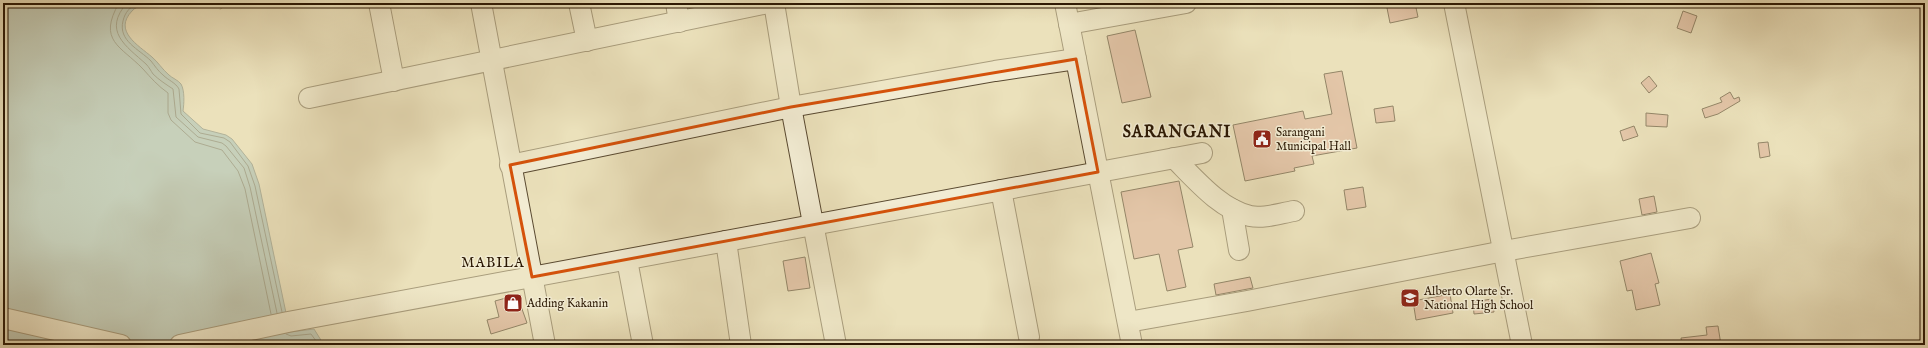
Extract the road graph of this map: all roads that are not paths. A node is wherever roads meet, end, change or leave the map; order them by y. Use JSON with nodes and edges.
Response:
{"nodes":[{"id":1,"x":379,"y":3,"type":"edge"},
{"id":2,"x":481,"y":3,"type":"edge"},
{"id":3,"x":579,"y":3,"type":"edge"},
{"id":4,"x":768,"y":3,"type":"edge"},
{"id":5,"x":774,"y":3,"type":"edge"},
{"id":6,"x":1065,"y":3,"type":"edge"},
{"id":7,"x":1186,"y":3,"type":"edge"},
{"id":8,"x":1454,"y":3,"type":"edge"},
{"id":9,"x":677,"y":12,"type":"edge"},
{"id":10,"x":1069,"y":24,"type":"junction"},
{"id":11,"x":587,"y":41,"type":"junction"},
{"id":12,"x":1076,"y":59,"type":"junction"},
{"id":13,"x":491,"y":62,"type":"junction"},
{"id":14,"x":394,"y":81,"type":"junction"},
{"id":15,"x":309,"y":98,"type":"dead end"},
{"id":16,"x":791,"y":107,"type":"junction"},
{"id":17,"x":1202,"y":153,"type":"dead end"},
{"id":18,"x":1174,"y":158,"type":"junction"},
{"id":19,"x":510,"y":165,"type":"junction"},
{"id":20,"x":1098,"y":172,"type":"junction"},
{"id":21,"x":1001,"y":190,"type":"junction"},
{"id":22,"x":1232,"y":209,"type":"junction"},
{"id":23,"x":1294,"y":211,"type":"dead end"},
{"id":24,"x":1690,"y":218,"type":"dead end"},
{"id":25,"x":814,"y":225,"type":"junction"},
{"id":26,"x":726,"y":241,"type":"junction"},
{"id":27,"x":1239,"y":250,"type":"dead end"},
{"id":28,"x":1504,"y":251,"type":"junction"},
{"id":29,"x":627,"y":260,"type":"junction"},
{"id":30,"x":532,"y":277,"type":"junction"},
{"id":31,"x":3,"y":318,"type":"edge"},
{"id":32,"x":1128,"y":322,"type":"junction"},
{"id":33,"x":1029,"y":337,"type":"dead end"},
{"id":34,"x":121,"y":345,"type":"edge"},
{"id":35,"x":180,"y":345,"type":"edge"},
{"id":36,"x":545,"y":345,"type":"edge"},
{"id":37,"x":643,"y":345,"type":"edge"},
{"id":38,"x":741,"y":345,"type":"edge"},
{"id":39,"x":836,"y":345,"type":"edge"},
{"id":40,"x":1132,"y":345,"type":"edge"},
{"id":41,"x":1522,"y":345,"type":"edge"}],
"edges":[{"from":1,"to":14,"type":"street"},
{"from":2,"to":13,"type":"street"},
{"from":3,"to":11,"type":"street"},
{"from":4,"to":9,"type":"street"},
{"from":5,"to":16,"type":"street"},
{"from":6,"to":10,"type":"street"},
{"from":7,"to":10,"type":"street"},
{"from":8,"to":28,"type":"street"},
{"from":9,"to":11,"type":"street"},
{"from":10,"to":12,"type":"street"},
{"from":11,"to":13,"type":"street"},
{"from":12,"to":16,"type":"street"},
{"from":12,"to":20,"type":"street"},
{"from":13,"to":14,"type":"street"},
{"from":13,"to":19,"type":"street"},
{"from":14,"to":15,"type":"street"},
{"from":16,"to":19,"type":"street"},
{"from":16,"to":25,"type":"street"},
{"from":17,"to":18,"type":"street"},
{"from":18,"to":20,"type":"street"},
{"from":18,"to":22,"type":"street"},
{"from":19,"to":30,"type":"street"},
{"from":20,"to":21,"type":"street"},
{"from":20,"to":32,"type":"street"},
{"from":21,"to":25,"type":"street"},
{"from":21,"to":33,"type":"street"},
{"from":22,"to":23,"type":"street"},
{"from":22,"to":27,"type":"street"},
{"from":24,"to":28,"type":"street"},
{"from":25,"to":26,"type":"street"},
{"from":25,"to":39,"type":"street"},
{"from":26,"to":29,"type":"street"},
{"from":26,"to":38,"type":"street"},
{"from":28,"to":32,"type":"street"},
{"from":28,"to":41,"type":"street"},
{"from":29,"to":30,"type":"street"},
{"from":29,"to":37,"type":"street"},
{"from":30,"to":35,"type":"street"},
{"from":30,"to":36,"type":"street"},
{"from":31,"to":34,"type":"street"},
{"from":32,"to":40,"type":"street"}]}
